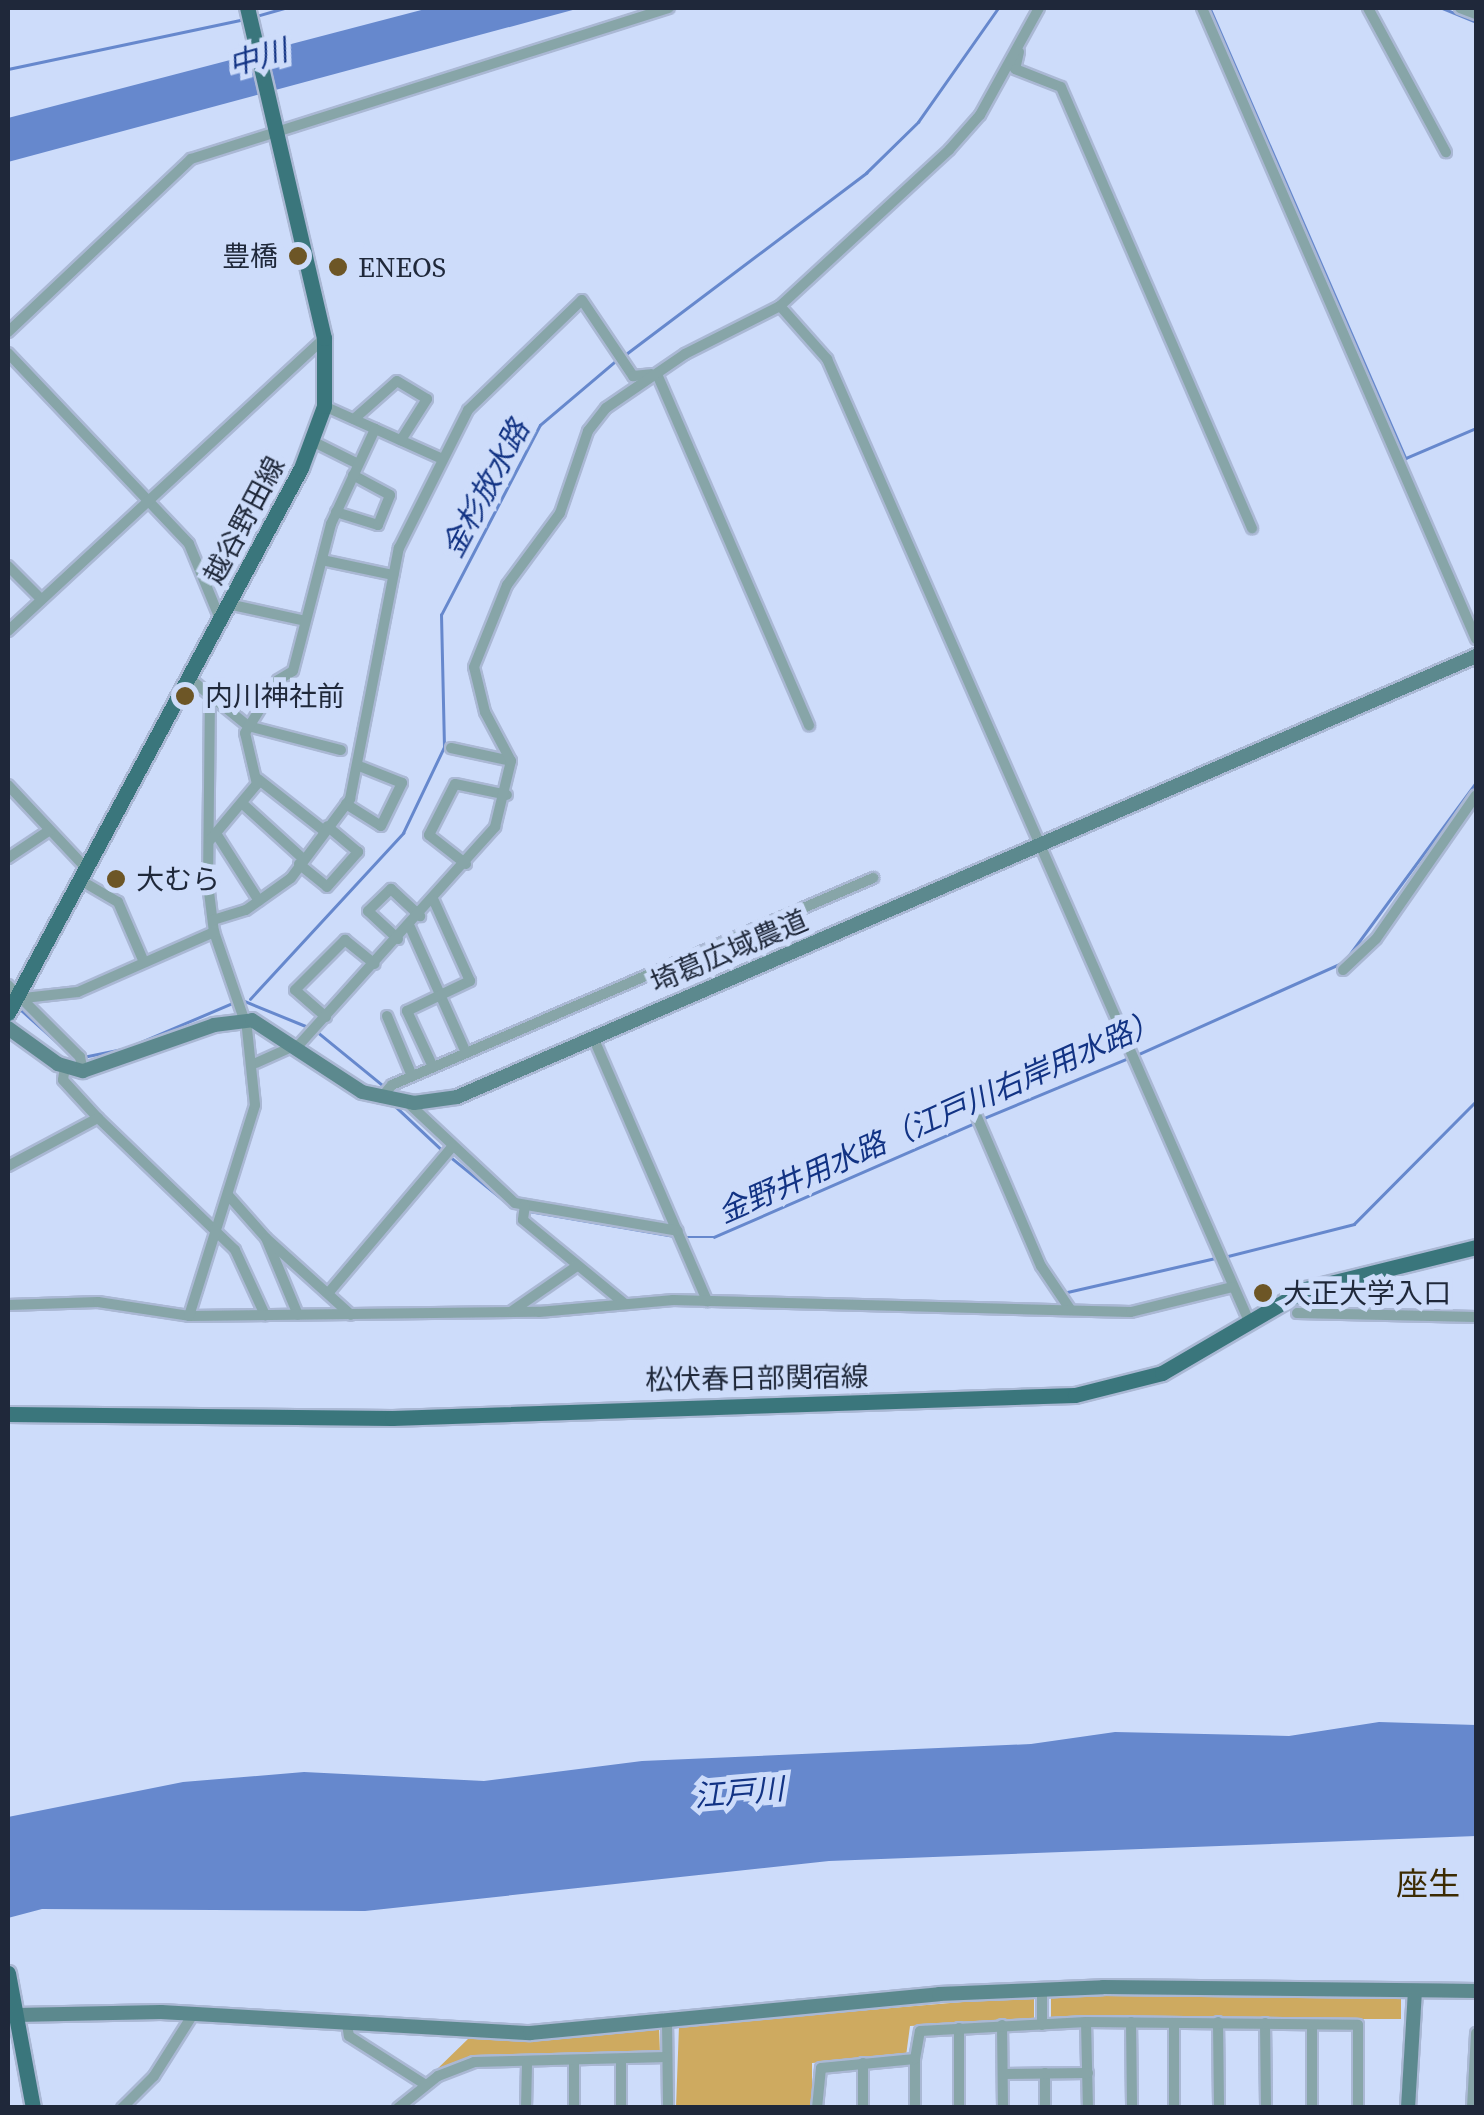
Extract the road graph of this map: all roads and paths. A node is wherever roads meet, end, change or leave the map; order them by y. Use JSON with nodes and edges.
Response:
{"nodes":[{"id":1,"x":668,"y":8,"type":"edge"},
{"id":2,"x":1038,"y":8,"type":"edge"},
{"id":3,"x":1202,"y":8,"type":"edge"},
{"id":4,"x":1368,"y":8,"type":"edge"},
{"id":5,"x":1460,"y":8,"type":"edge"},
{"id":6,"x":248,"y":10,"type":"edge"},
{"id":7,"x":1476,"y":14,"type":"edge"},
{"id":8,"x":1029,"y":23,"type":"junction"},
{"id":9,"x":273,"y":126,"type":"junction"},
{"id":10,"x":1446,"y":152,"type":"dead end"},
{"id":11,"x":780,"y":306,"type":"junction"},
{"id":12,"x":8,"y":332,"type":"edge"},
{"id":13,"x":324,"y":338,"type":"junction"},
{"id":14,"x":8,"y":353,"type":"edge"},
{"id":15,"x":657,"y":374,"type":"junction"},
{"id":16,"x":324,"y":406,"type":"junction"},
{"id":17,"x":354,"y":419,"type":"junction"},
{"id":18,"x":375,"y":429,"type":"junction"},
{"id":19,"x":401,"y":440,"type":"junction"},
{"id":20,"x":312,"y":441,"type":"junction"},
{"id":21,"x":440,"y":458,"type":"junction"},
{"id":22,"x":356,"y":469,"type":"junction"},
{"id":23,"x":146,"y":498,"type":"junction"},
{"id":24,"x":336,"y":512,"type":"junction"},
{"id":25,"x":1252,"y":528,"type":"dead end"},
{"id":26,"x":322,"y":560,"type":"junction"},
{"id":27,"x":8,"y":566,"type":"edge"},
{"id":28,"x":394,"y":575,"type":"junction"},
{"id":29,"x":41,"y":599,"type":"junction"},
{"id":30,"x":224,"y":612,"type":"junction"},
{"id":31,"x":305,"y":622,"type":"junction"},
{"id":32,"x":8,"y":631,"type":"edge"},
{"id":33,"x":1476,"y":639,"type":"edge"},
{"id":34,"x":1476,"y":656,"type":"edge"},
{"id":35,"x":189,"y":678,"type":"junction"},
{"id":36,"x":210,"y":694,"type":"junction"},
{"id":37,"x":248,"y":726,"type":"junction"},
{"id":38,"x":809,"y":726,"type":"dead end"},
{"id":39,"x":451,"y":748,"type":"dead end"},
{"id":40,"x":340,"y":750,"type":"dead end"},
{"id":41,"x":511,"y":761,"type":"junction"},
{"id":42,"x":362,"y":767,"type":"junction"},
{"id":43,"x":258,"y":779,"type":"junction"},
{"id":44,"x":8,"y":786,"type":"edge"},
{"id":45,"x":1476,"y":794,"type":"edge"},
{"id":46,"x":507,"y":795,"type":"junction"},
{"id":47,"x":346,"y":804,"type":"junction"},
{"id":48,"x":244,"y":805,"type":"junction"},
{"id":49,"x":325,"y":828,"type":"junction"},
{"id":50,"x":50,"y":830,"type":"junction"},
{"id":51,"x":213,"y":837,"type":"junction"},
{"id":52,"x":1037,"y":846,"type":"junction"},
{"id":53,"x":8,"y":858,"type":"edge"},
{"id":54,"x":300,"y":860,"type":"junction"},
{"id":55,"x":466,"y":864,"type":"junction"},
{"id":56,"x":83,"y":874,"type":"junction"},
{"id":57,"x":873,"y":878,"type":"dead end"},
{"id":58,"x":434,"y":900,"type":"junction"},
{"id":59,"x":259,"y":901,"type":"junction"},
{"id":60,"x":420,"y":916,"type":"junction"},
{"id":61,"x":213,"y":926,"type":"junction"},
{"id":62,"x":410,"y":927,"type":"junction"},
{"id":63,"x":398,"y":940,"type":"junction"},
{"id":64,"x":1349,"y":950,"type":"dead end"},
{"id":65,"x":1357,"y":960,"type":"junction"},
{"id":66,"x":144,"y":962,"type":"junction"},
{"id":67,"x":375,"y":964,"type":"junction"},
{"id":68,"x":1342,"y":970,"type":"dead end"},
{"id":69,"x":16,"y":992,"type":"edge"},
{"id":70,"x":440,"y":996,"type":"junction"},
{"id":71,"x":242,"y":1011,"type":"junction"},
{"id":72,"x":8,"y":1013,"type":"edge"},
{"id":73,"x":387,"y":1016,"type":"dead end"},
{"id":74,"x":326,"y":1017,"type":"junction"},
{"id":75,"x":8,"y":1028,"type":"edge"},
{"id":76,"x":593,"y":1037,"type":"junction"},
{"id":77,"x":298,"y":1046,"type":"junction"},
{"id":78,"x":466,"y":1053,"type":"junction"},
{"id":79,"x":256,"y":1063,"type":"junction"},
{"id":80,"x":65,"y":1067,"type":"junction"},
{"id":81,"x":433,"y":1067,"type":"junction"},
{"id":82,"x":82,"y":1070,"type":"junction"},
{"id":83,"x":412,"y":1076,"type":"junction"},
{"id":84,"x":386,"y":1091,"type":"junction"},
{"id":85,"x":406,"y":1102,"type":"junction"},
{"id":86,"x":98,"y":1118,"type":"junction"},
{"id":87,"x":978,"y":1121,"type":"dead end"},
{"id":88,"x":449,"y":1152,"type":"junction"},
{"id":89,"x":8,"y":1166,"type":"edge"},
{"id":90,"x":228,"y":1195,"type":"junction"},
{"id":91,"x":525,"y":1209,"type":"junction"},
{"id":92,"x":216,"y":1231,"type":"junction"},
{"id":93,"x":678,"y":1231,"type":"junction"},
{"id":94,"x":266,"y":1238,"type":"junction"},
{"id":95,"x":1476,"y":1247,"type":"edge"},
{"id":96,"x":577,"y":1266,"type":"junction"},
{"id":97,"x":309,"y":1272,"type":"junction"},
{"id":98,"x":1232,"y":1287,"type":"junction"},
{"id":99,"x":292,"y":1290,"type":"junction"},
{"id":100,"x":330,"y":1292,"type":"junction"},
{"id":101,"x":707,"y":1301,"type":"junction"},
{"id":102,"x":625,"y":1304,"type":"junction"},
{"id":103,"x":8,"y":1306,"type":"edge"},
{"id":104,"x":1070,"y":1309,"type":"junction"},
{"id":105,"x":511,"y":1312,"type":"junction"},
{"id":106,"x":1298,"y":1313,"type":"dead end"},
{"id":107,"x":265,"y":1315,"type":"junction"},
{"id":108,"x":298,"y":1315,"type":"junction"},
{"id":109,"x":351,"y":1315,"type":"junction"},
{"id":110,"x":189,"y":1316,"type":"junction"},
{"id":111,"x":1476,"y":1317,"type":"edge"},
{"id":112,"x":1248,"y":1319,"type":"junction"},
{"id":113,"x":8,"y":1414,"type":"edge"},
{"id":114,"x":8,"y":1973,"type":"edge"},
{"id":115,"x":1042,"y":1990,"type":"junction"},
{"id":116,"x":1415,"y":1991,"type":"junction"},
{"id":117,"x":1476,"y":1991,"type":"edge"},
{"id":118,"x":16,"y":2015,"type":"junction"},
{"id":119,"x":192,"y":2016,"type":"junction"},
{"id":120,"x":667,"y":2020,"type":"junction"},
{"id":121,"x":1086,"y":2022,"type":"junction"},
{"id":122,"x":1131,"y":2022,"type":"junction"},
{"id":123,"x":1174,"y":2022,"type":"junction"},
{"id":124,"x":1218,"y":2022,"type":"junction"},
{"id":125,"x":348,"y":2024,"type":"junction"},
{"id":126,"x":1266,"y":2024,"type":"junction"},
{"id":127,"x":1002,"y":2025,"type":"junction"},
{"id":128,"x":1042,"y":2025,"type":"junction"},
{"id":129,"x":1312,"y":2025,"type":"junction"},
{"id":130,"x":959,"y":2028,"type":"junction"},
{"id":131,"x":1476,"y":2033,"type":"edge"},
{"id":132,"x":667,"y":2057,"type":"junction"},
{"id":133,"x":914,"y":2059,"type":"junction"},
{"id":134,"x":621,"y":2060,"type":"junction"},
{"id":135,"x":527,"y":2063,"type":"junction"},
{"id":136,"x":574,"y":2063,"type":"junction"},
{"id":137,"x":863,"y":2063,"type":"junction"},
{"id":138,"x":1045,"y":2073,"type":"junction"},
{"id":139,"x":1088,"y":2073,"type":"junction"},
{"id":140,"x":1002,"y":2074,"type":"junction"},
{"id":141,"x":1475,"y":2076,"type":"edge"},
{"id":142,"x":426,"y":2085,"type":"junction"},
{"id":143,"x":33,"y":2108,"type":"edge"},
{"id":144,"x":122,"y":2108,"type":"edge"},
{"id":145,"x":398,"y":2108,"type":"edge"},
{"id":146,"x":526,"y":2108,"type":"edge"},
{"id":147,"x":574,"y":2108,"type":"edge"},
{"id":148,"x":621,"y":2108,"type":"edge"},
{"id":149,"x":668,"y":2108,"type":"edge"},
{"id":150,"x":817,"y":2108,"type":"edge"},
{"id":151,"x":864,"y":2108,"type":"edge"},
{"id":152,"x":915,"y":2108,"type":"edge"},
{"id":153,"x":959,"y":2108,"type":"edge"},
{"id":154,"x":1003,"y":2108,"type":"edge"},
{"id":155,"x":1046,"y":2108,"type":"edge"},
{"id":156,"x":1088,"y":2108,"type":"edge"},
{"id":157,"x":1132,"y":2108,"type":"edge"},
{"id":158,"x":1174,"y":2108,"type":"edge"},
{"id":159,"x":1218,"y":2108,"type":"edge"},
{"id":160,"x":1266,"y":2108,"type":"edge"},
{"id":161,"x":1312,"y":2108,"type":"edge"},
{"id":162,"x":1358,"y":2108,"type":"edge"},
{"id":163,"x":1408,"y":2108,"type":"edge"},
{"id":164,"x":1472,"y":2108,"type":"edge"}],
"edges":[{"from":1,"to":9,"type":"street"},
{"from":2,"to":8,"type":"street"},
{"from":3,"to":33,"type":"street"},
{"from":4,"to":10,"type":"street"},
{"from":5,"to":7,"type":"street"},
{"from":6,"to":9,"type":"main road","name":"越谷野田線"},
{"from":8,"to":11,"type":"street"},
{"from":8,"to":25,"type":"street"},
{"from":9,"to":12,"type":"street"},
{"from":9,"to":13,"type":"main road","name":"越谷野田線"},
{"from":11,"to":15,"type":"street"},
{"from":11,"to":52,"type":"street"},
{"from":13,"to":16,"type":"main road","name":"越谷野田線"},
{"from":13,"to":23,"type":"street"},
{"from":14,"to":23,"type":"street"},
{"from":15,"to":21,"type":"street"},
{"from":15,"to":38,"type":"street"},
{"from":15,"to":41,"type":"street"},
{"from":16,"to":17,"type":"street"},
{"from":16,"to":20,"type":"main road","name":"越谷野田線"},
{"from":17,"to":18,"type":"street"},
{"from":17,"to":19,"type":"street"},
{"from":18,"to":19,"type":"street"},
{"from":18,"to":22,"type":"street"},
{"from":19,"to":21,"type":"street"},
{"from":20,"to":22,"type":"street"},
{"from":20,"to":30,"type":"main road","name":"越谷野田線"},
{"from":21,"to":28,"type":"street"},
{"from":22,"to":24,"type":"street"},
{"from":22,"to":24,"type":"street"},
{"from":23,"to":29,"type":"street"},
{"from":23,"to":30,"type":"street"},
{"from":24,"to":26,"type":"street"},
{"from":26,"to":28,"type":"street"},
{"from":26,"to":31,"type":"street"},
{"from":27,"to":29,"type":"street"},
{"from":28,"to":42,"type":"street"},
{"from":29,"to":32,"type":"street"},
{"from":30,"to":31,"type":"street"},
{"from":30,"to":35,"type":"main road","name":"越谷野田線"},
{"from":31,"to":37,"type":"street"},
{"from":34,"to":52,"type":"street","name":"埼葛広域農道"},
{"from":35,"to":36,"type":"street"},
{"from":35,"to":56,"type":"main road","name":"越谷野田線"},
{"from":36,"to":37,"type":"street"},
{"from":36,"to":51,"type":"street"},
{"from":37,"to":40,"type":"street"},
{"from":37,"to":43,"type":"street"},
{"from":39,"to":41,"type":"street"},
{"from":41,"to":46,"type":"street"},
{"from":42,"to":47,"type":"street"},
{"from":42,"to":47,"type":"street"},
{"from":43,"to":48,"type":"street"},
{"from":43,"to":49,"type":"street"},
{"from":44,"to":50,"type":"street"},
{"from":45,"to":65,"type":"street"},
{"from":46,"to":55,"type":"street"},
{"from":46,"to":55,"type":"street"},
{"from":47,"to":49,"type":"street"},
{"from":48,"to":51,"type":"street"},
{"from":48,"to":54,"type":"street"},
{"from":49,"to":54,"type":"street"},
{"from":49,"to":54,"type":"street"},
{"from":50,"to":53,"type":"street"},
{"from":50,"to":56,"type":"street"},
{"from":51,"to":59,"type":"street"},
{"from":51,"to":61,"type":"street"},
{"from":52,"to":76,"type":"street","name":"埼葛広域農道"},
{"from":52,"to":98,"type":"street"},
{"from":54,"to":59,"type":"street"},
{"from":55,"to":58,"type":"street"},
{"from":56,"to":66,"type":"street"},
{"from":56,"to":69,"type":"main road","name":"越谷野田線"},
{"from":57,"to":78,"type":"street"},
{"from":58,"to":60,"type":"street"},
{"from":58,"to":70,"type":"street"},
{"from":59,"to":61,"type":"street"},
{"from":60,"to":62,"type":"street"},
{"from":60,"to":63,"type":"street"},
{"from":61,"to":66,"type":"street"},
{"from":61,"to":71,"type":"street"},
{"from":62,"to":63,"type":"street"},
{"from":62,"to":70,"type":"street"},
{"from":63,"to":67,"type":"street"},
{"from":64,"to":65,"type":"street"},
{"from":65,"to":68,"type":"street"},
{"from":66,"to":69,"type":"street"},
{"from":67,"to":74,"type":"street"},
{"from":67,"to":74,"type":"street"},
{"from":69,"to":72,"type":"main road","name":"越谷野田線"},
{"from":69,"to":82,"type":"street"},
{"from":70,"to":78,"type":"street"},
{"from":70,"to":81,"type":"street"},
{"from":71,"to":77,"type":"street","name":"埼葛広域農道"},
{"from":71,"to":79,"type":"street"},
{"from":71,"to":82,"type":"street"},
{"from":73,"to":83,"type":"street"},
{"from":74,"to":77,"type":"street"},
{"from":75,"to":80,"type":"street"},
{"from":76,"to":85,"type":"street","name":"埼葛広域農道"},
{"from":76,"to":93,"type":"street"},
{"from":77,"to":79,"type":"street"},
{"from":77,"to":84,"type":"street","name":"埼葛広域農道"},
{"from":78,"to":81,"type":"street"},
{"from":79,"to":90,"type":"street"},
{"from":80,"to":82,"type":"street"},
{"from":80,"to":86,"type":"street"},
{"from":81,"to":83,"type":"street"},
{"from":83,"to":84,"type":"street"},
{"from":84,"to":85,"type":"street","name":"埼葛広域農道"},
{"from":85,"to":88,"type":"street"},
{"from":86,"to":89,"type":"street"},
{"from":86,"to":92,"type":"street"},
{"from":87,"to":104,"type":"street"},
{"from":88,"to":91,"type":"street"},
{"from":88,"to":100,"type":"street"},
{"from":90,"to":92,"type":"street"},
{"from":90,"to":94,"type":"street"},
{"from":91,"to":93,"type":"street"},
{"from":91,"to":96,"type":"street"},
{"from":92,"to":107,"type":"street"},
{"from":92,"to":110,"type":"street"},
{"from":93,"to":101,"type":"street"},
{"from":94,"to":97,"type":"street"},
{"from":94,"to":99,"type":"street"},
{"from":95,"to":112,"type":"main road","name":"松伏春日部関宿線"},
{"from":96,"to":102,"type":"street"},
{"from":96,"to":105,"type":"street"},
{"from":97,"to":99,"type":"street"},
{"from":97,"to":100,"type":"street"},
{"from":98,"to":104,"type":"street"},
{"from":98,"to":112,"type":"street"},
{"from":99,"to":108,"type":"street"},
{"from":100,"to":109,"type":"street"},
{"from":101,"to":102,"type":"street"},
{"from":101,"to":104,"type":"street"},
{"from":102,"to":105,"type":"street"},
{"from":103,"to":110,"type":"street"},
{"from":105,"to":109,"type":"street"},
{"from":106,"to":111,"type":"street"},
{"from":107,"to":108,"type":"street"},
{"from":107,"to":110,"type":"street"},
{"from":108,"to":109,"type":"street"},
{"from":112,"to":113,"type":"main road","name":"松伏春日部関宿線"},
{"from":114,"to":118,"type":"main road"},
{"from":115,"to":116,"type":"street"},
{"from":115,"to":120,"type":"street"},
{"from":115,"to":128,"type":"street"},
{"from":116,"to":117,"type":"street"},
{"from":116,"to":163,"type":"street"},
{"from":118,"to":119,"type":"street"},
{"from":118,"to":143,"type":"main road"},
{"from":119,"to":125,"type":"street"},
{"from":119,"to":144,"type":"street"},
{"from":120,"to":125,"type":"street"},
{"from":120,"to":132,"type":"street"},
{"from":121,"to":122,"type":"street"},
{"from":121,"to":128,"type":"street"},
{"from":121,"to":139,"type":"street"},
{"from":122,"to":123,"type":"street"},
{"from":122,"to":157,"type":"street"},
{"from":123,"to":124,"type":"street"},
{"from":123,"to":158,"type":"street"},
{"from":124,"to":126,"type":"street"},
{"from":124,"to":159,"type":"street"},
{"from":125,"to":142,"type":"street"},
{"from":126,"to":129,"type":"street"},
{"from":126,"to":160,"type":"street"},
{"from":127,"to":128,"type":"street"},
{"from":127,"to":130,"type":"street"},
{"from":127,"to":140,"type":"street"},
{"from":129,"to":161,"type":"street"},
{"from":129,"to":162,"type":"street"},
{"from":130,"to":133,"type":"street"},
{"from":130,"to":153,"type":"street"},
{"from":131,"to":141,"type":"street"},
{"from":132,"to":134,"type":"street"},
{"from":132,"to":149,"type":"street"},
{"from":133,"to":137,"type":"street"},
{"from":133,"to":152,"type":"street"},
{"from":134,"to":136,"type":"street"},
{"from":134,"to":148,"type":"street"},
{"from":135,"to":136,"type":"street"},
{"from":135,"to":142,"type":"street"},
{"from":135,"to":146,"type":"street"},
{"from":136,"to":147,"type":"street"},
{"from":137,"to":150,"type":"street"},
{"from":137,"to":151,"type":"street"},
{"from":138,"to":139,"type":"street"},
{"from":138,"to":140,"type":"street"},
{"from":138,"to":155,"type":"street"},
{"from":139,"to":156,"type":"street"},
{"from":140,"to":154,"type":"street"},
{"from":141,"to":164,"type":"street"},
{"from":142,"to":145,"type":"street"}]}
